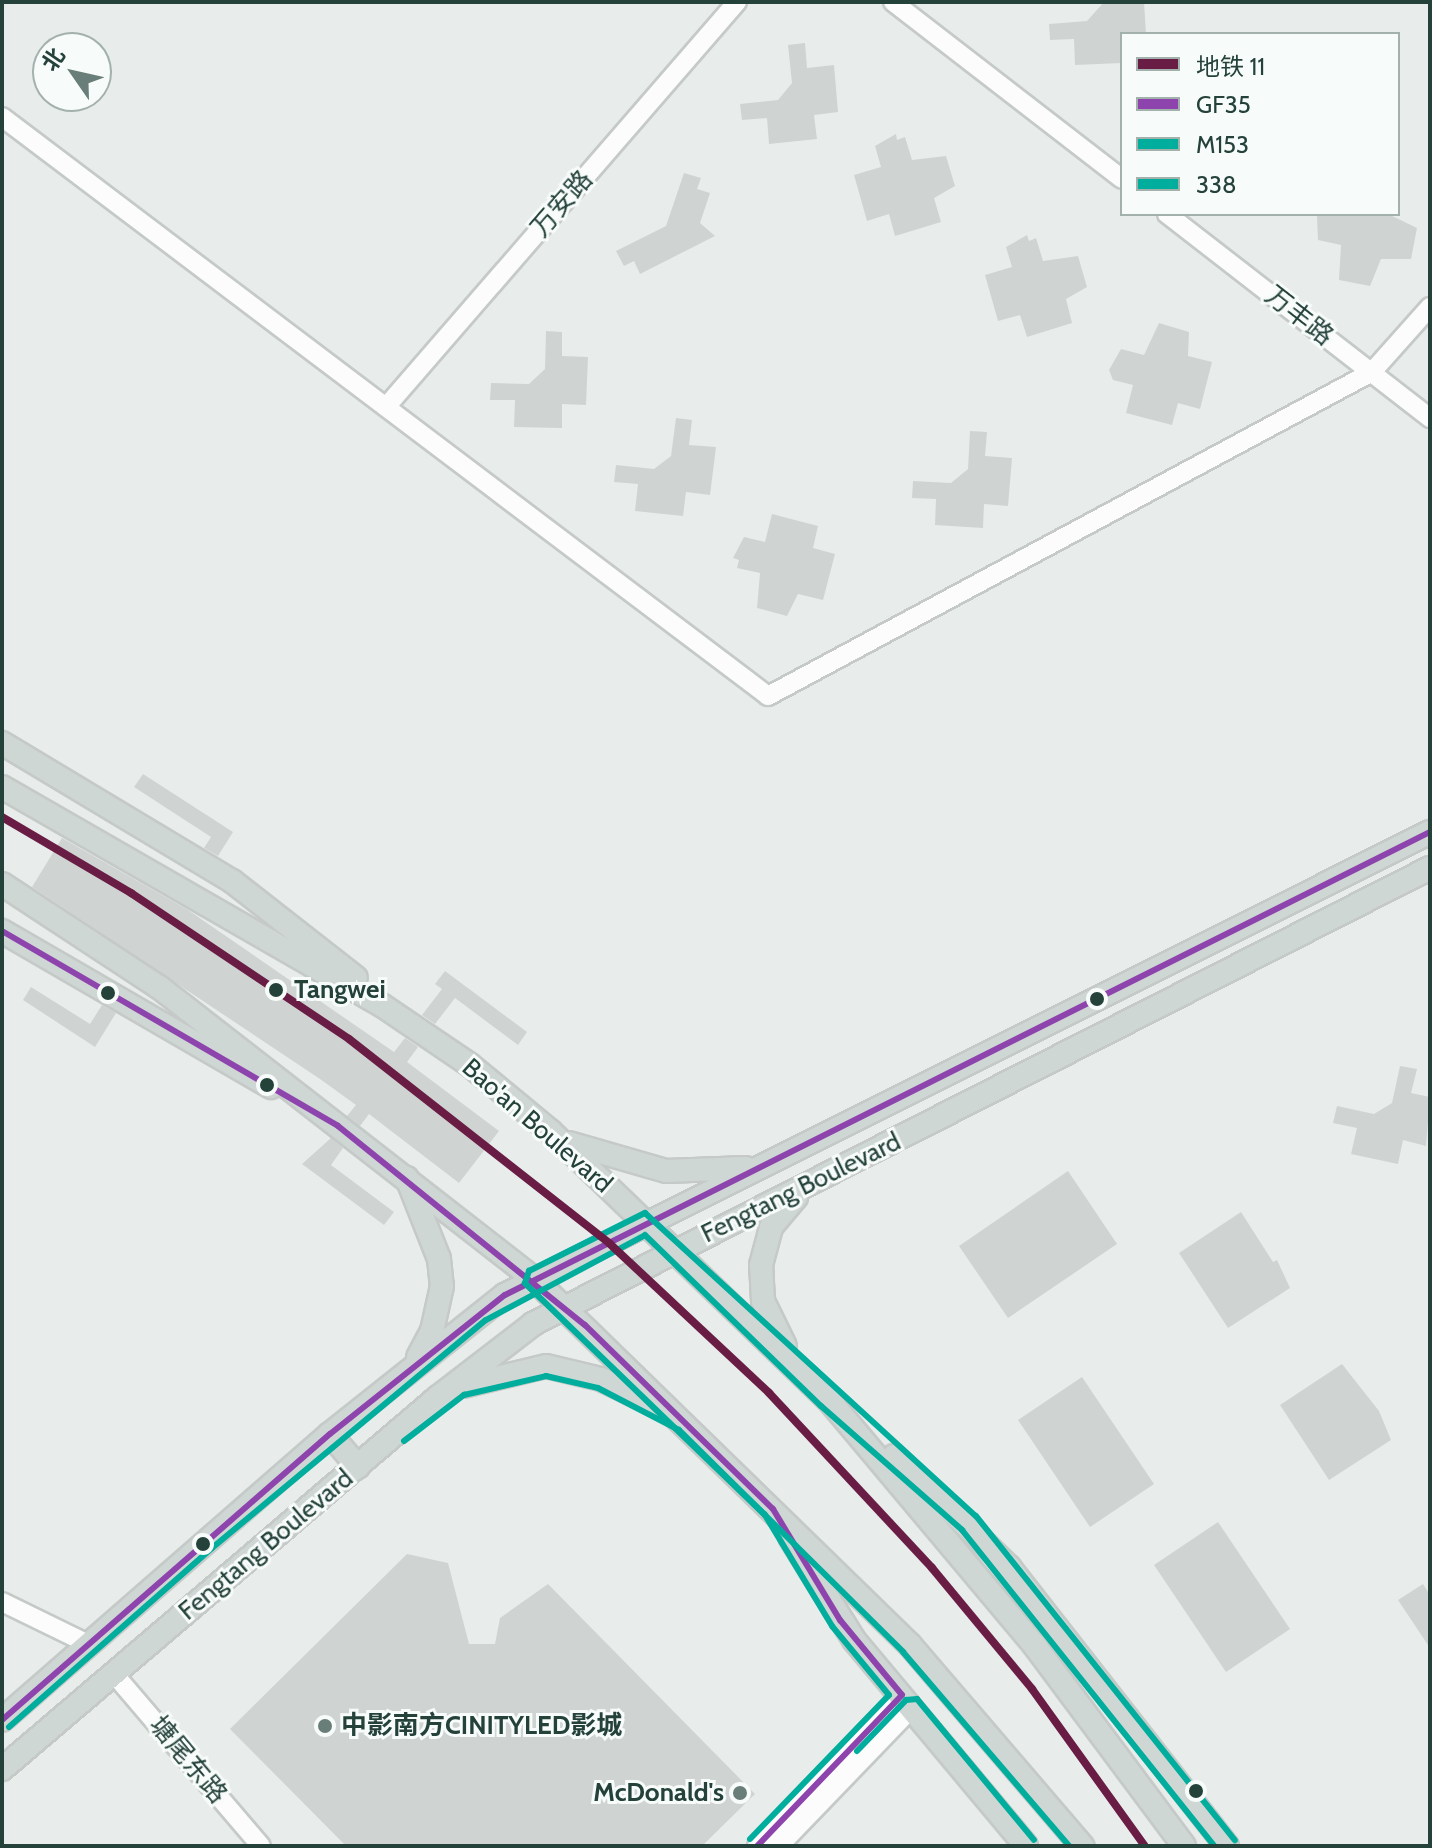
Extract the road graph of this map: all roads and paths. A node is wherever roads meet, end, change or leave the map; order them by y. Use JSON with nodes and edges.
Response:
{"nodes":[{"id":1,"x":737,"y":2,"type":"edge"},
{"id":2,"x":893,"y":2,"type":"edge"},
{"id":3,"x":2,"y":117,"type":"edge"},
{"id":4,"x":1120,"y":177,"type":"edge"},
{"id":5,"x":1170,"y":216,"type":"edge"},
{"id":6,"x":1430,"y":307,"type":"edge"},
{"id":7,"x":1372,"y":372,"type":"junction"},
{"id":8,"x":386,"y":407,"type":"junction"},
{"id":9,"x":1430,"y":418,"type":"edge"},
{"id":10,"x":2,"y":743,"type":"edge"},
{"id":11,"x":2,"y":787,"type":"edge"},
{"id":12,"x":1430,"y":832,"type":"edge"},
{"id":13,"x":1430,"y":868,"type":"edge"},
{"id":14,"x":2,"y":884,"type":"edge"},
{"id":15,"x":2,"y":931,"type":"edge"},
{"id":16,"x":429,"y":1036,"type":"junction"},
{"id":17,"x":338,"y":1126,"type":"junction"},
{"id":18,"x":550,"y":1131,"type":"junction"},
{"id":19,"x":770,"y":1161,"type":"junction"},
{"id":20,"x":407,"y":1178,"type":"junction"},
{"id":21,"x":811,"y":1185,"type":"junction"},
{"id":22,"x":647,"y":1223,"type":"junction"},
{"id":23,"x":675,"y":1249,"type":"junction"},
{"id":24,"x":534,"y":1279,"type":"junction"},
{"id":25,"x":563,"y":1305,"type":"junction"},
{"id":26,"x":798,"y":1368,"type":"junction"},
{"id":27,"x":408,"y":1371,"type":"junction"},
{"id":28,"x":437,"y":1398,"type":"junction"},
{"id":29,"x":828,"y":1399,"type":"junction"},
{"id":30,"x":685,"y":1422,"type":"junction"},
{"id":31,"x":330,"y":1434,"type":"junction"},
{"id":32,"x":358,"y":1467,"type":"junction"},
{"id":33,"x":773,"y":1509,"type":"junction"},
{"id":34,"x":2,"y":1602,"type":"edge"},
{"id":35,"x":88,"y":1644,"type":"junction"},
{"id":36,"x":114,"y":1674,"type":"junction"},
{"id":37,"x":907,"y":1702,"type":"junction"},
{"id":38,"x":2,"y":1720,"type":"edge"},
{"id":39,"x":2,"y":1769,"type":"edge"},
{"id":40,"x":261,"y":1846,"type":"edge"},
{"id":41,"x":757,"y":1846,"type":"edge"},
{"id":42,"x":779,"y":1846,"type":"edge"},
{"id":43,"x":1026,"y":1846,"type":"edge"},
{"id":44,"x":1082,"y":1846,"type":"edge"},
{"id":45,"x":1184,"y":1846,"type":"edge"},
{"id":46,"x":1227,"y":1846,"type":"edge"}],
"edges":[{"from":1,"to":8,"type":"street","name":"万安路"},
{"from":2,"to":4,"type":"street"},
{"from":3,"to":8,"type":"street"},
{"from":5,"to":7,"type":"street","name":"万丰路"},
{"from":6,"to":7,"type":"street"},
{"from":7,"to":8,"type":"street"},
{"from":7,"to":9,"type":"street","name":"万丰路"},
{"from":10,"to":16,"type":"main road"},
{"from":11,"to":16,"type":"main road","name":"Bao'an Boulevard"},
{"from":12,"to":19,"type":"main road","name":"Fengtang Boulevard"},
{"from":13,"to":21,"type":"main road","name":"Fengtang Boulevard"},
{"from":14,"to":17,"type":"main road"},
{"from":15,"to":17,"type":"main road"},
{"from":16,"to":18,"type":"main road","name":"Bao'an Boulevard"},
{"from":17,"to":20,"type":"main road"},
{"from":18,"to":19,"type":"main road"},
{"from":18,"to":22,"type":"main road","name":"Bao'an Boulevard"},
{"from":19,"to":22,"type":"main road","name":"Fengtang Boulevard"},
{"from":20,"to":24,"type":"main road"},
{"from":20,"to":27,"type":"main road"},
{"from":21,"to":23,"type":"main road","name":"Fengtang Boulevard"},
{"from":21,"to":26,"type":"main road"},
{"from":22,"to":23,"type":"main road","name":"Bao'an Boulevard"},
{"from":22,"to":24,"type":"main road","name":"Fengtang Boulevard"},
{"from":23,"to":25,"type":"main road","name":"Fengtang Boulevard"},
{"from":23,"to":26,"type":"main road","name":"Bao'an Boulevard"},
{"from":24,"to":25,"type":"main road"},
{"from":24,"to":27,"type":"main road","name":"Fengtang Boulevard"},
{"from":25,"to":28,"type":"main road","name":"Fengtang Boulevard"},
{"from":25,"to":30,"type":"main road"},
{"from":26,"to":29,"type":"main road","name":"Bao'an Boulevard"},
{"from":27,"to":31,"type":"main road","name":"Fengtang Boulevard"},
{"from":28,"to":30,"type":"main road"},
{"from":28,"to":32,"type":"main road","name":"Fengtang Boulevard"},
{"from":29,"to":45,"type":"main road","name":"Bao'an Boulevard"},
{"from":29,"to":46,"type":"main road"},
{"from":30,"to":33,"type":"main road"},
{"from":31,"to":32,"type":"main road"},
{"from":31,"to":35,"type":"main road","name":"Fengtang Boulevard"},
{"from":32,"to":36,"type":"main road","name":"Fengtang Boulevard"},
{"from":33,"to":37,"type":"main road"},
{"from":33,"to":44,"type":"main road"},
{"from":34,"to":35,"type":"street"},
{"from":35,"to":38,"type":"main road","name":"Fengtang Boulevard"},
{"from":36,"to":39,"type":"main road","name":"Fengtang Boulevard"},
{"from":36,"to":40,"type":"street","name":"塘尾东路"},
{"from":37,"to":41,"type":"street"},
{"from":37,"to":42,"type":"street"},
{"from":37,"to":43,"type":"main road"}]}
